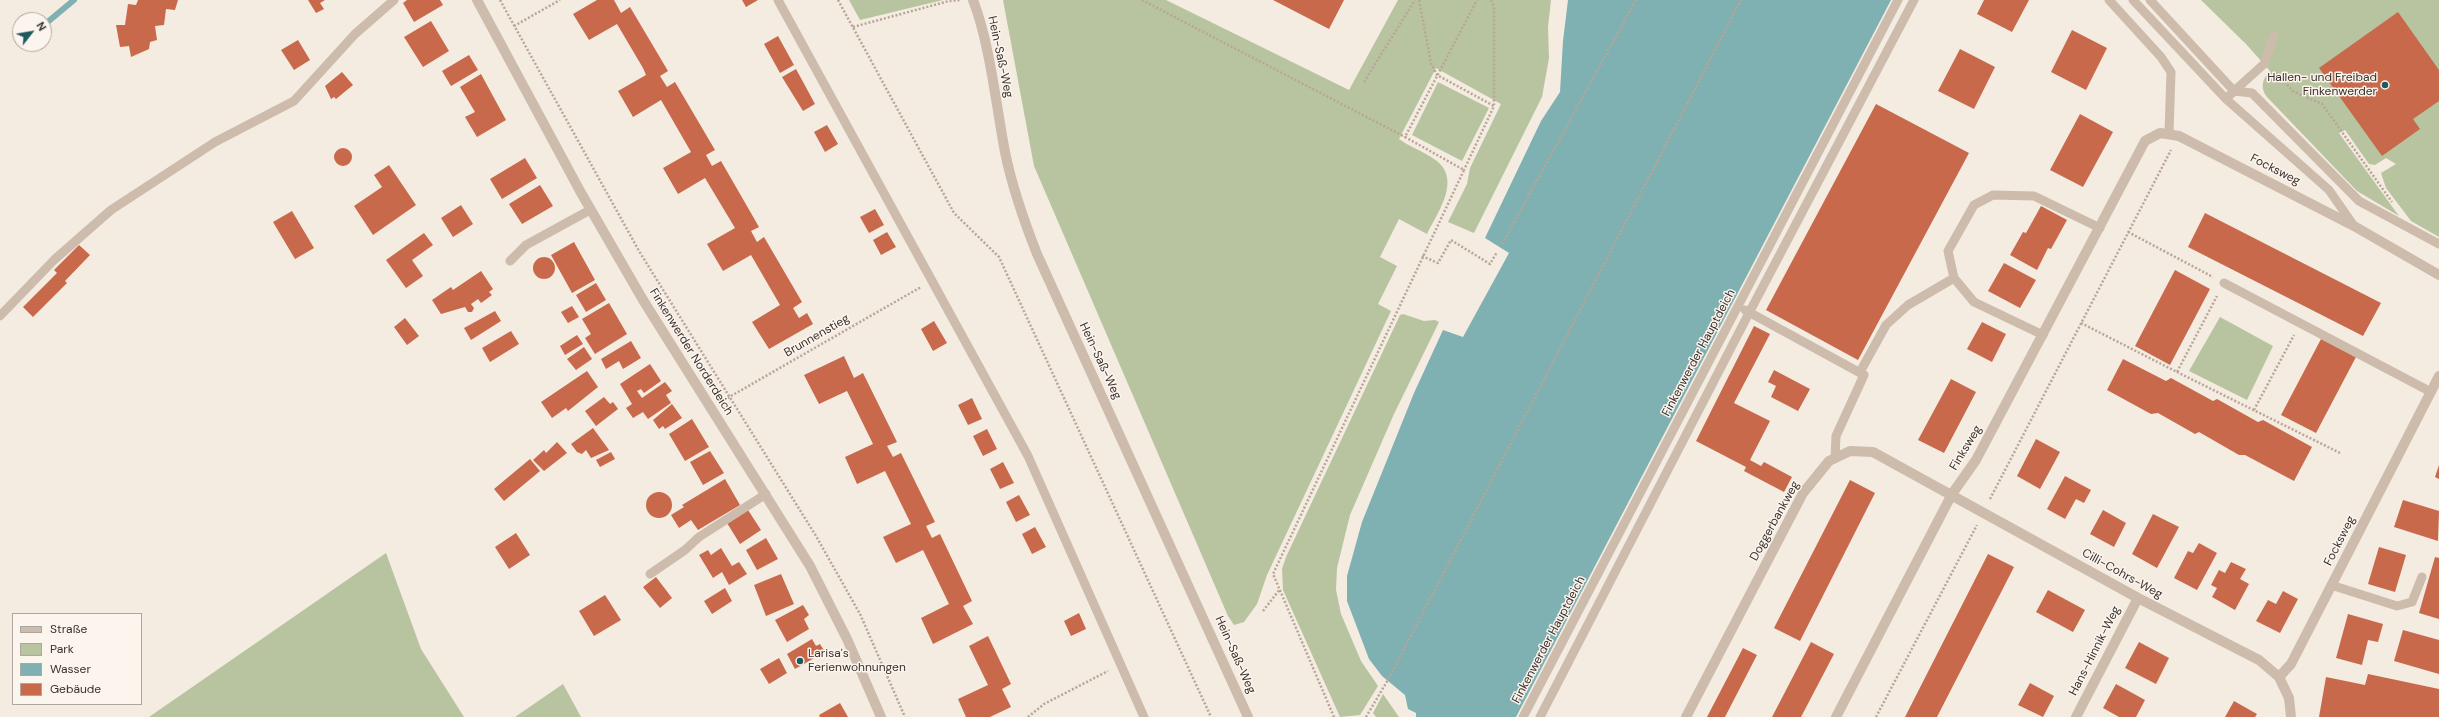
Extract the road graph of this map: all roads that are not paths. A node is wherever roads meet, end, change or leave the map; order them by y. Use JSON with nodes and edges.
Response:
{"nodes":[{"id":1,"x":394,"y":0,"type":"edge"},
{"id":2,"x":477,"y":0,"type":"edge"},
{"id":3,"x":778,"y":0,"type":"edge"},
{"id":4,"x":973,"y":0,"type":"edge"},
{"id":5,"x":1898,"y":0,"type":"edge"},
{"id":6,"x":1914,"y":0,"type":"edge"},
{"id":7,"x":2109,"y":0,"type":"edge"},
{"id":8,"x":2133,"y":0,"type":"edge"},
{"id":9,"x":2150,"y":0,"type":"edge"},
{"id":10,"x":2274,"y":36,"type":"dead end"},
{"id":11,"x":2234,"y":91,"type":"junction"},
{"id":12,"x":2226,"y":99,"type":"junction"},
{"id":13,"x":2174,"y":134,"type":"junction"},
{"id":14,"x":590,"y":210,"type":"junction"},
{"id":15,"x":2354,"y":226,"type":"junction"},
{"id":16,"x":2100,"y":228,"type":"junction"},
{"id":17,"x":2439,"y":244,"type":"edge"},
{"id":18,"x":510,"y":261,"type":"dead end"},
{"id":19,"x":2439,"y":275,"type":"edge"},
{"id":20,"x":1954,"y":278,"type":"junction"},
{"id":21,"x":2224,"y":283,"type":"road end"},
{"id":22,"x":1737,"y":306,"type":"junction"},
{"id":23,"x":1749,"y":312,"type":"junction"},
{"id":24,"x":0,"y":316,"type":"edge"},
{"id":25,"x":2043,"y":335,"type":"junction"},
{"id":26,"x":1860,"y":372,"type":"junction"},
{"id":27,"x":2439,"y":376,"type":"edge"},
{"id":28,"x":2430,"y":392,"type":"junction"},
{"id":29,"x":1835,"y":458,"type":"junction"},
{"id":30,"x":766,"y":494,"type":"junction"},
{"id":31,"x":1952,"y":494,"type":"junction"},
{"id":32,"x":650,"y":574,"type":"dead end"},
{"id":33,"x":2422,"y":577,"type":"dead end"},
{"id":34,"x":2331,"y":585,"type":"junction"},
{"id":35,"x":2138,"y":598,"type":"junction"},
{"id":36,"x":2279,"y":677,"type":"junction"},
{"id":37,"x":881,"y":717,"type":"edge"},
{"id":38,"x":1144,"y":717,"type":"edge"},
{"id":39,"x":1248,"y":717,"type":"edge"},
{"id":40,"x":1523,"y":717,"type":"edge"},
{"id":41,"x":1540,"y":717,"type":"edge"},
{"id":42,"x":1686,"y":717,"type":"edge"},
{"id":43,"x":1836,"y":717,"type":"edge"},
{"id":44,"x":2076,"y":717,"type":"edge"},
{"id":45,"x":2291,"y":717,"type":"edge"}],
"edges":[{"from":1,"to":24,"type":"lane"},
{"from":2,"to":14,"type":"street","name":"Finkenwerder Norderdeich"},
{"from":3,"to":38,"type":"lane"},
{"from":4,"to":39,"type":"street","name":"Hein-Saß-Weg"},
{"from":5,"to":22,"type":"lane","name":"Finkenwerder Hauptdeich"},
{"from":6,"to":23,"type":"lane"},
{"from":7,"to":13,"type":"lane"},
{"from":8,"to":12,"type":"lane"},
{"from":9,"to":11,"type":"lane"},
{"from":10,"to":11,"type":"lane"},
{"from":11,"to":12,"type":"lane"},
{"from":11,"to":17,"type":"lane"},
{"from":12,"to":15,"type":"lane"},
{"from":13,"to":15,"type":"street","name":"Focksweg"},
{"from":13,"to":16,"type":"street","name":"Finksweg"},
{"from":14,"to":18,"type":"lane"},
{"from":14,"to":30,"type":"street","name":"Finkenwerder Norderdeich"},
{"from":15,"to":19,"type":"street","name":"Focksweg"},
{"from":16,"to":20,"type":"lane"},
{"from":16,"to":25,"type":"street","name":"Finksweg"},
{"from":20,"to":25,"type":"lane"},
{"from":20,"to":26,"type":"lane"},
{"from":21,"to":28,"type":"lane"},
{"from":22,"to":23,"type":"lane"},
{"from":22,"to":40,"type":"lane","name":"Finkenwerder Hauptdeich"},
{"from":23,"to":26,"type":"lane"},
{"from":23,"to":41,"type":"lane"},
{"from":25,"to":31,"type":"street","name":"Finksweg"},
{"from":26,"to":29,"type":"lane"},
{"from":27,"to":28,"type":"street","name":"Focksweg"},
{"from":28,"to":34,"type":"street","name":"Focksweg"},
{"from":29,"to":31,"type":"street","name":"Doggerbankweg"},
{"from":29,"to":42,"type":"street","name":"Doggerbankweg"},
{"from":30,"to":32,"type":"lane"},
{"from":30,"to":37,"type":"street","name":"Finkenwerder Norderdeich"},
{"from":31,"to":35,"type":"street","name":"Cilli-Cohrs-Weg"},
{"from":31,"to":43,"type":"street","name":"Finksweg"},
{"from":33,"to":34,"type":"lane"},
{"from":34,"to":36,"type":"street","name":"Focksweg"},
{"from":35,"to":36,"type":"street","name":"Cilli-Cohrs-Weg"},
{"from":35,"to":44,"type":"street","name":"Hans-Hinnik-Weg"},
{"from":36,"to":45,"type":"street"}]}
